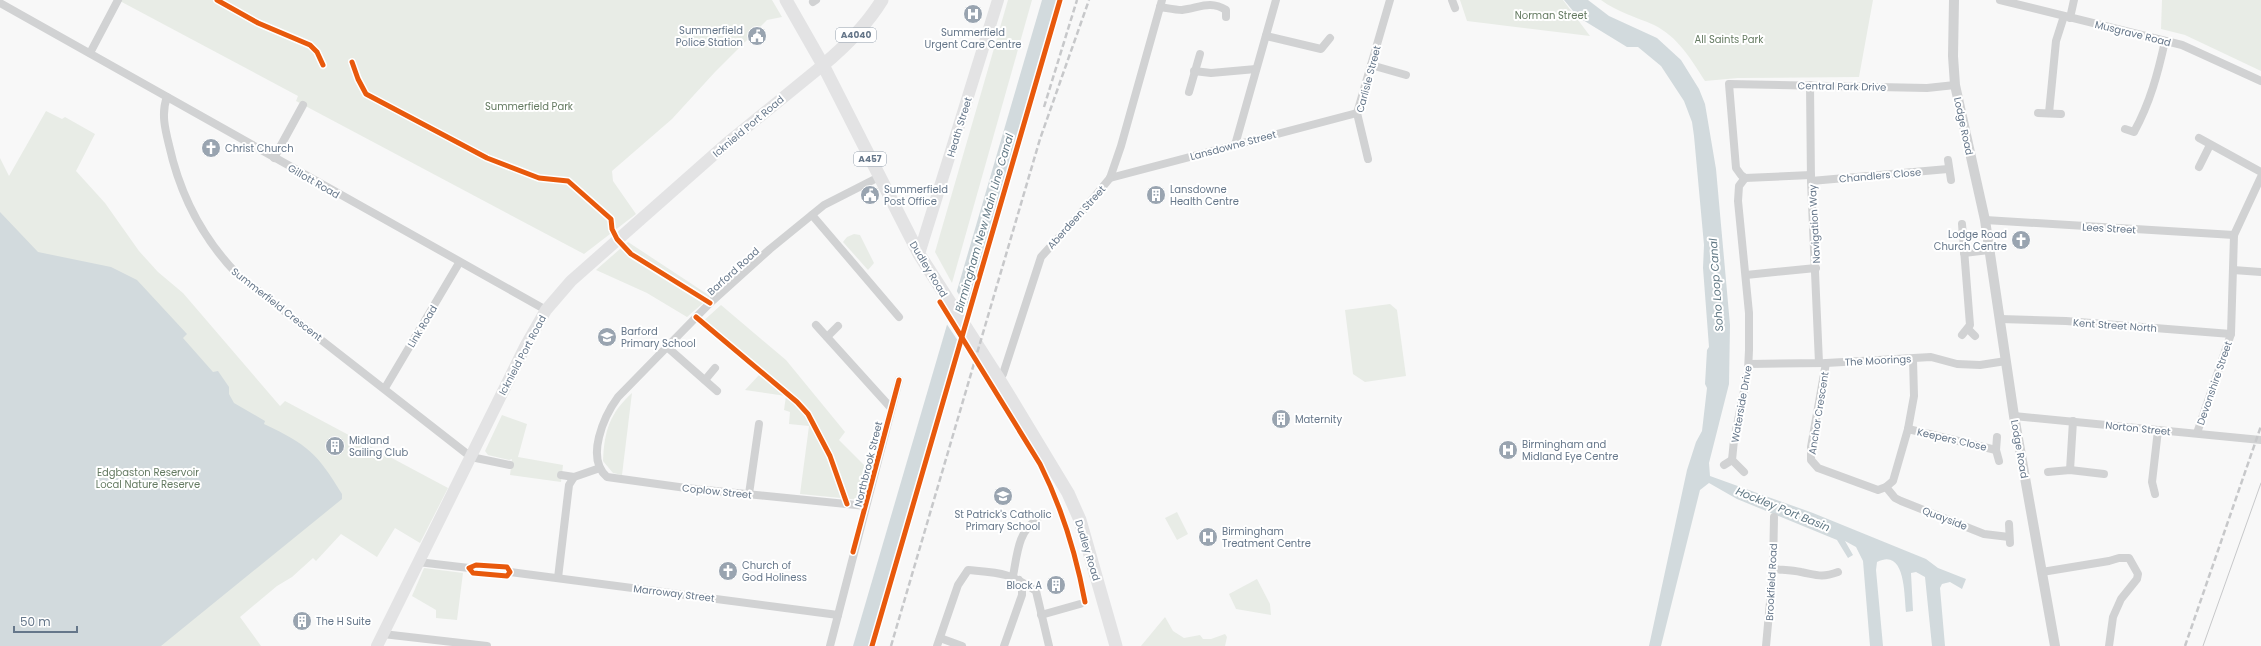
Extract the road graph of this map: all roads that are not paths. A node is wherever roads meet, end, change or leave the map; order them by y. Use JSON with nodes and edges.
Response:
{"nodes":[{"id":1,"x":118,"y":0,"type":"edge"},
{"id":2,"x":786,"y":0,"type":"edge"},
{"id":3,"x":882,"y":0,"type":"edge"},
{"id":4,"x":998,"y":0,"type":"edge"},
{"id":5,"x":1276,"y":0,"type":"edge"},
{"id":6,"x":1390,"y":0,"type":"edge"},
{"id":7,"x":1954,"y":0,"type":"edge"},
{"id":8,"x":2000,"y":0,"type":"edge"},
{"id":9,"x":2074,"y":0,"type":"edge"},
{"id":10,"x":0,"y":3,"type":"edge"},
{"id":11,"x":1161,"y":3,"type":"edge"},
{"id":12,"x":1226,"y":17,"type":"dead end"},
{"id":13,"x":2067,"y":17,"type":"junction"},
{"id":14,"x":1266,"y":36,"type":"junction"},
{"id":15,"x":1330,"y":38,"type":"dead end"},
{"id":16,"x":2165,"y":41,"type":"junction"},
{"id":17,"x":90,"y":53,"type":"junction"},
{"id":18,"x":1200,"y":54,"type":"dead end"},
{"id":19,"x":823,"y":65,"type":"junction"},
{"id":20,"x":1371,"y":65,"type":"junction"},
{"id":21,"x":1256,"y":70,"type":"junction"},
{"id":22,"x":1194,"y":71,"type":"junction"},
{"id":23,"x":1406,"y":75,"type":"dead end"},
{"id":24,"x":2261,"y":81,"type":"edge"},
{"id":25,"x":1810,"y":85,"type":"junction"},
{"id":26,"x":1955,"y":85,"type":"junction"},
{"id":27,"x":1189,"y":92,"type":"dead end"},
{"id":28,"x":167,"y":97,"type":"junction"},
{"id":29,"x":303,"y":105,"type":"dead end"},
{"id":30,"x":1356,"y":113,"type":"junction"},
{"id":31,"x":2038,"y":113,"type":"dead end"},
{"id":32,"x":2049,"y":113,"type":"junction"},
{"id":33,"x":2061,"y":114,"type":"dead end"},
{"id":34,"x":2125,"y":129,"type":"dead end"},
{"id":35,"x":2199,"y":138,"type":"dead end"},
{"id":36,"x":1235,"y":145,"type":"junction"},
{"id":37,"x":2210,"y":145,"type":"junction"},
{"id":38,"x":274,"y":158,"type":"junction"},
{"id":39,"x":1368,"y":159,"type":"dead end"},
{"id":40,"x":1948,"y":160,"type":"dead end"},
{"id":41,"x":2199,"y":167,"type":"dead end"},
{"id":42,"x":1948,"y":169,"type":"junction"},
{"id":43,"x":2261,"y":172,"type":"edge"},
{"id":44,"x":879,"y":177,"type":"junction"},
{"id":45,"x":2261,"y":177,"type":"edge"},
{"id":46,"x":1110,"y":178,"type":"junction"},
{"id":47,"x":1745,"y":178,"type":"junction"},
{"id":48,"x":1811,"y":178,"type":"junction"},
{"id":49,"x":1951,"y":180,"type":"dead end"},
{"id":50,"x":812,"y":215,"type":"junction"},
{"id":51,"x":1984,"y":220,"type":"junction"},
{"id":52,"x":1962,"y":224,"type":"dead end"},
{"id":53,"x":2234,"y":235,"type":"junction"},
{"id":54,"x":1989,"y":250,"type":"junction"},
{"id":55,"x":1964,"y":253,"type":"junction"},
{"id":56,"x":919,"y":254,"type":"junction"},
{"id":57,"x":459,"y":263,"type":"junction"},
{"id":58,"x":1816,"y":268,"type":"junction"},
{"id":59,"x":2233,"y":270,"type":"junction"},
{"id":60,"x":2261,"y":272,"type":"edge"},
{"id":61,"x":1746,"y":276,"type":"junction"},
{"id":62,"x":546,"y":310,"type":"junction"},
{"id":63,"x":899,"y":317,"type":"dead end"},
{"id":64,"x":2000,"y":319,"type":"junction"},
{"id":65,"x":816,"y":325,"type":"dead end"},
{"id":66,"x":838,"y":326,"type":"dead end"},
{"id":67,"x":2231,"y":334,"type":"junction"},
{"id":68,"x":1975,"y":336,"type":"dead end"},
{"id":69,"x":827,"y":337,"type":"junction"},
{"id":70,"x":667,"y":347,"type":"junction"},
{"id":71,"x":1912,"y":358,"type":"junction"},
{"id":72,"x":2006,"y":360,"type":"junction"},
{"id":73,"x":1822,"y":363,"type":"junction"},
{"id":74,"x":1749,"y":364,"type":"junction"},
{"id":75,"x":715,"y":368,"type":"dead end"},
{"id":76,"x":999,"y":379,"type":"junction"},
{"id":77,"x":705,"y":380,"type":"junction"},
{"id":78,"x":899,"y":380,"type":"dead end"},
{"id":79,"x":385,"y":388,"type":"junction"},
{"id":80,"x":717,"y":391,"type":"dead end"},
{"id":81,"x":891,"y":408,"type":"junction"},
{"id":82,"x":2014,"y":416,"type":"junction"},
{"id":83,"x":2073,"y":421,"type":"junction"},
{"id":84,"x":759,"y":424,"type":"dead end"},
{"id":85,"x":1908,"y":429,"type":"junction"},
{"id":86,"x":2158,"y":430,"type":"junction"},
{"id":87,"x":2197,"y":433,"type":"junction"},
{"id":88,"x":1997,"y":437,"type":"dead end"},
{"id":89,"x":2261,"y":440,"type":"edge"},
{"id":90,"x":1996,"y":450,"type":"junction"},
{"id":91,"x":471,"y":457,"type":"junction"},
{"id":92,"x":1732,"y":460,"type":"junction"},
{"id":93,"x":1999,"y":462,"type":"dead end"},
{"id":94,"x":510,"y":465,"type":"dead end"},
{"id":95,"x":1724,"y":465,"type":"dead end"},
{"id":96,"x":600,"y":468,"type":"junction"},
{"id":97,"x":2070,"y":470,"type":"junction"},
{"id":98,"x":1744,"y":472,"type":"dead end"},
{"id":99,"x":2048,"y":472,"type":"dead end"},
{"id":100,"x":2104,"y":474,"type":"dead end"},
{"id":101,"x":561,"y":475,"type":"dead end"},
{"id":102,"x":574,"y":477,"type":"junction"},
{"id":103,"x":1886,"y":487,"type":"junction"},
{"id":104,"x":749,"y":494,"type":"junction"},
{"id":105,"x":2155,"y":494,"type":"dead end"},
{"id":106,"x":866,"y":506,"type":"junction"},
{"id":107,"x":1774,"y":517,"type":"dead end"},
{"id":108,"x":1037,"y":520,"type":"dead end"},
{"id":109,"x":2009,"y":524,"type":"dead end"},
{"id":110,"x":418,"y":562,"type":"junction"},
{"id":111,"x":470,"y":568,"type":"dead end"},
{"id":112,"x":1772,"y":569,"type":"junction"},
{"id":113,"x":510,"y":572,"type":"dead end"},
{"id":114,"x":1838,"y":572,"type":"dead end"},
{"id":115,"x":2042,"y":572,"type":"junction"},
{"id":116,"x":558,"y":578,"type":"junction"},
{"id":117,"x":1016,"y":578,"type":"junction"},
{"id":118,"x":1080,"y":604,"type":"dead end"},
{"id":119,"x":838,"y":615,"type":"junction"},
{"id":120,"x":1041,"y":615,"type":"junction"},
{"id":121,"x":383,"y":634,"type":"junction"},
{"id":122,"x":940,"y":638,"type":"junction"},
{"id":123,"x":377,"y":646,"type":"edge"},
{"id":124,"x":487,"y":646,"type":"edge"},
{"id":125,"x":830,"y":646,"type":"edge"},
{"id":126,"x":937,"y":646,"type":"edge"},
{"id":127,"x":962,"y":646,"type":"edge"},
{"id":128,"x":1004,"y":646,"type":"edge"},
{"id":129,"x":1049,"y":646,"type":"edge"},
{"id":130,"x":1116,"y":646,"type":"edge"},
{"id":131,"x":1766,"y":646,"type":"edge"},
{"id":132,"x":2055,"y":646,"type":"edge"},
{"id":133,"x":2109,"y":646,"type":"edge"}],
"edges":[{"from":1,"to":17,"type":"street"},
{"from":2,"to":19,"type":"main road","name":"Dudley Road","number":"A457"},
{"from":3,"to":19,"type":"main road","number":"A4040"},
{"from":4,"to":56,"type":"main road","name":"Heath Street"},
{"from":5,"to":14,"type":"street"},
{"from":6,"to":20,"type":"street","name":"Carlisle Street"},
{"from":7,"to":26,"type":"street","name":"Lodge Road"},
{"from":8,"to":13,"type":"street","name":"Musgrave Road"},
{"from":9,"to":13,"type":"street"},
{"from":10,"to":17,"type":"street","name":"Gillott Road"},
{"from":11,"to":12,"type":"street","name":"Aberdeen Street"},
{"from":11,"to":46,"type":"street","name":"Aberdeen Street"},
{"from":13,"to":16,"type":"street","name":"Musgrave Road"},
{"from":13,"to":32,"type":"street"},
{"from":14,"to":15,"type":"street"},
{"from":14,"to":21,"type":"street"},
{"from":16,"to":24,"type":"street","name":"Musgrave Road"},
{"from":16,"to":34,"type":"street"},
{"from":17,"to":28,"type":"street","name":"Gillott Road"},
{"from":18,"to":22,"type":"street"},
{"from":19,"to":44,"type":"main road","name":"Dudley Road","number":"A457"},
{"from":19,"to":62,"type":"main road","name":"Icknield Port Road"},
{"from":20,"to":23,"type":"street"},
{"from":20,"to":30,"type":"street","name":"Carlisle Street"},
{"from":21,"to":22,"type":"street"},
{"from":21,"to":36,"type":"street"},
{"from":22,"to":27,"type":"street"},
{"from":25,"to":26,"type":"street","name":"Central Park Drive"},
{"from":25,"to":47,"type":"street","name":"Central Park Drive"},
{"from":25,"to":48,"type":"street","name":"Navigation Way"},
{"from":26,"to":51,"type":"street","name":"Lodge Road"},
{"from":28,"to":38,"type":"street","name":"Gillott Road"},
{"from":28,"to":79,"type":"street","name":"Summerfield Crescent"},
{"from":29,"to":38,"type":"street"},
{"from":30,"to":36,"type":"street","name":"Lansdowne Street"},
{"from":30,"to":39,"type":"street","name":"Carlisle Street"},
{"from":31,"to":32,"type":"street"},
{"from":32,"to":33,"type":"street"},
{"from":35,"to":37,"type":"street"},
{"from":36,"to":46,"type":"street","name":"Lansdowne Street"},
{"from":37,"to":41,"type":"street"},
{"from":37,"to":43,"type":"street"},
{"from":38,"to":57,"type":"street","name":"Gillott Road"},
{"from":40,"to":42,"type":"street"},
{"from":42,"to":48,"type":"street","name":"Chandlers Close"},
{"from":42,"to":49,"type":"street"},
{"from":44,"to":50,"type":"street","name":"Barford Road"},
{"from":44,"to":56,"type":"main road","name":"Dudley Road","number":"A457"},
{"from":45,"to":53,"type":"street"},
{"from":46,"to":76,"type":"street","name":"Aberdeen Street"},
{"from":47,"to":48,"type":"street"},
{"from":47,"to":61,"type":"street","name":"Waterside Drive"},
{"from":48,"to":58,"type":"street","name":"Navigation Way"},
{"from":50,"to":63,"type":"street"},
{"from":50,"to":70,"type":"street","name":"Barford Road"},
{"from":51,"to":53,"type":"street","name":"Lees Street"},
{"from":51,"to":54,"type":"street","name":"Lodge Road"},
{"from":52,"to":55,"type":"street"},
{"from":53,"to":59,"type":"street","name":"Devonshire Street"},
{"from":54,"to":55,"type":"street"},
{"from":54,"to":64,"type":"street","name":"Lodge Road"},
{"from":55,"to":68,"type":"street"},
{"from":56,"to":76,"type":"main road","name":"Dudley Road","number":"A457"},
{"from":57,"to":62,"type":"street","name":"Gillott Road"},
{"from":57,"to":79,"type":"street","name":"Link Road"},
{"from":58,"to":61,"type":"street"},
{"from":58,"to":73,"type":"street","name":"Navigation Way"},
{"from":59,"to":60,"type":"street"},
{"from":59,"to":67,"type":"street","name":"Devonshire Street"},
{"from":61,"to":74,"type":"street","name":"Waterside Drive"},
{"from":62,"to":91,"type":"main road","name":"Icknield Port Road"},
{"from":64,"to":67,"type":"street","name":"Kent Street North"},
{"from":64,"to":72,"type":"street","name":"Lodge Road"},
{"from":65,"to":69,"type":"street"},
{"from":66,"to":69,"type":"street"},
{"from":67,"to":87,"type":"street","name":"Devonshire Street"},
{"from":69,"to":81,"type":"street"},
{"from":70,"to":77,"type":"street"},
{"from":70,"to":96,"type":"street","name":"Barford Road"},
{"from":71,"to":72,"type":"street","name":"The Moorings"},
{"from":71,"to":73,"type":"street","name":"The Moorings"},
{"from":71,"to":85,"type":"street"},
{"from":72,"to":82,"type":"street","name":"Lodge Road"},
{"from":73,"to":74,"type":"street","name":"The Moorings"},
{"from":73,"to":103,"type":"street","name":"Anchor Crescent"},
{"from":74,"to":92,"type":"street","name":"Waterside Drive"},
{"from":75,"to":77,"type":"street"},
{"from":76,"to":130,"type":"main road","name":"Dudley Road","number":"A457"},
{"from":77,"to":80,"type":"street"},
{"from":78,"to":81,"type":"street","name":"Northbrook Street"},
{"from":79,"to":91,"type":"street","name":"Summerfield Crescent"},
{"from":81,"to":106,"type":"street","name":"Northbrook Street"},
{"from":82,"to":83,"type":"street","name":"Norton Street"},
{"from":82,"to":115,"type":"street","name":"Lodge Road"},
{"from":83,"to":86,"type":"street","name":"Norton Street"},
{"from":83,"to":97,"type":"street"},
{"from":84,"to":104,"type":"street"},
{"from":85,"to":90,"type":"street","name":"Keepers Close"},
{"from":85,"to":103,"type":"street"},
{"from":86,"to":87,"type":"street","name":"Norton Street"},
{"from":86,"to":105,"type":"street"},
{"from":87,"to":89,"type":"street","name":"Norton Street"},
{"from":88,"to":90,"type":"street","name":"Keepers Close"},
{"from":90,"to":93,"type":"street","name":"Keepers Close"},
{"from":91,"to":94,"type":"street"},
{"from":91,"to":110,"type":"main road","name":"Icknield Port Road"},
{"from":92,"to":95,"type":"street"},
{"from":92,"to":98,"type":"street"},
{"from":96,"to":102,"type":"street"},
{"from":96,"to":104,"type":"street","name":"Coplow Street"},
{"from":97,"to":99,"type":"street"},
{"from":97,"to":100,"type":"street"},
{"from":101,"to":102,"type":"street"},
{"from":102,"to":116,"type":"street"},
{"from":103,"to":109,"type":"street","name":"Quayside"},
{"from":104,"to":106,"type":"street","name":"Coplow Street"},
{"from":106,"to":119,"type":"street","name":"Northbrook Street"},
{"from":107,"to":112,"type":"street","name":"Brookfield Road"},
{"from":108,"to":117,"type":"street"},
{"from":110,"to":111,"type":"street"},
{"from":110,"to":121,"type":"main road","name":"Icknield Port Road"},
{"from":112,"to":114,"type":"street"},
{"from":112,"to":131,"type":"street","name":"Brookfield Road"},
{"from":113,"to":116,"type":"street","name":"Marroway Street"},
{"from":115,"to":132,"type":"street","name":"Lodge Road"},
{"from":115,"to":133,"type":"street"},
{"from":116,"to":119,"type":"street","name":"Marroway Street"},
{"from":117,"to":120,"type":"street"},
{"from":117,"to":122,"type":"street"},
{"from":117,"to":128,"type":"street"},
{"from":118,"to":120,"type":"street"},
{"from":119,"to":125,"type":"street","name":"Northbrook Street"},
{"from":120,"to":129,"type":"street"},
{"from":121,"to":123,"type":"main road","name":"Icknield Port Road"},
{"from":121,"to":124,"type":"street"},
{"from":122,"to":126,"type":"street"},
{"from":122,"to":127,"type":"street"}]}
